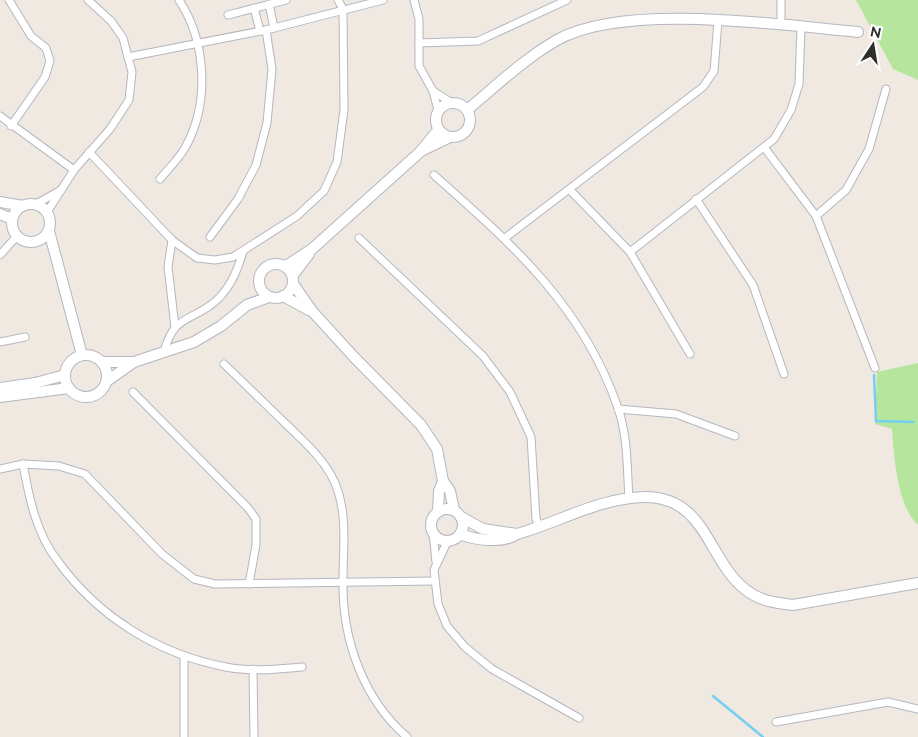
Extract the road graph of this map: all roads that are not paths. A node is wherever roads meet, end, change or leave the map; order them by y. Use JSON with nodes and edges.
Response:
{"nodes":[{"id":1,"x":9,"y":0,"type":"edge"},
{"id":2,"x":88,"y":0,"type":"edge"},
{"id":3,"x":179,"y":0,"type":"edge"},
{"id":4,"x":286,"y":0,"type":"edge"},
{"id":5,"x":338,"y":0,"type":"edge"},
{"id":6,"x":383,"y":0,"type":"edge"},
{"id":7,"x":414,"y":0,"type":"edge"},
{"id":8,"x":567,"y":0,"type":"edge"},
{"id":9,"x":781,"y":0,"type":"edge"},
{"id":10,"x":269,"y":4,"type":"junction"},
{"id":11,"x":254,"y":8,"type":"junction"},
{"id":12,"x":342,"y":10,"type":"junction"},
{"id":13,"x":228,"y":15,"type":"dead end"},
{"id":14,"x":718,"y":21,"type":"junction"},
{"id":15,"x":781,"y":25,"type":"junction"},
{"id":16,"x":801,"y":27,"type":"junction"},
{"id":17,"x":274,"y":28,"type":"junction"},
{"id":18,"x":263,"y":31,"type":"junction"},
{"id":19,"x":858,"y":32,"type":"dead end"},
{"id":20,"x":419,"y":44,"type":"junction"},
{"id":21,"x":197,"y":45,"type":"junction"},
{"id":22,"x":128,"y":57,"type":"junction"},
{"id":23,"x":886,"y":89,"type":"dead end"},
{"id":24,"x":433,"y":91,"type":"junction"},
{"id":25,"x":452,"y":103,"type":"junction"},
{"id":26,"x":438,"y":110,"type":"junction"},
{"id":27,"x":467,"y":110,"type":"junction"},
{"id":28,"x":1,"y":120,"type":"edge"},
{"id":29,"x":11,"y":126,"type":"junction"},
{"id":30,"x":438,"y":130,"type":"junction"},
{"id":31,"x":450,"y":137,"type":"junction"},
{"id":32,"x":764,"y":147,"type":"junction"},
{"id":33,"x":89,"y":152,"type":"junction"},
{"id":34,"x":420,"y":152,"type":"junction"},
{"id":35,"x":74,"y":170,"type":"junction"},
{"id":36,"x":434,"y":175,"type":"dead end"},
{"id":37,"x":160,"y":179,"type":"dead end"},
{"id":38,"x":61,"y":190,"type":"junction"},
{"id":39,"x":570,"y":190,"type":"junction"},
{"id":40,"x":696,"y":199,"type":"junction"},
{"id":41,"x":0,"y":202,"type":"edge"},
{"id":42,"x":36,"y":204,"type":"junction"},
{"id":43,"x":23,"y":206,"type":"junction"},
{"id":44,"x":47,"y":212,"type":"junction"},
{"id":45,"x":0,"y":214,"type":"edge"},
{"id":46,"x":816,"y":216,"type":"junction"},
{"id":47,"x":12,"y":219,"type":"junction"},
{"id":48,"x":48,"y":232,"type":"junction"},
{"id":49,"x":17,"y":236,"type":"junction"},
{"id":50,"x":210,"y":237,"type":"dead end"},
{"id":51,"x":359,"y":238,"type":"dead end"},
{"id":52,"x":504,"y":238,"type":"junction"},
{"id":53,"x":40,"y":240,"type":"junction"},
{"id":54,"x":172,"y":240,"type":"junction"},
{"id":55,"x":312,"y":249,"type":"junction"},
{"id":56,"x":243,"y":251,"type":"junction"},
{"id":57,"x":630,"y":252,"type":"junction"},
{"id":58,"x":0,"y":255,"type":"edge"},
{"id":59,"x":56,"y":258,"type":"junction"},
{"id":60,"x":286,"y":266,"type":"junction"},
{"id":61,"x":294,"y":280,"type":"junction"},
{"id":62,"x":259,"y":284,"type":"junction"},
{"id":63,"x":283,"y":296,"type":"junction"},
{"id":64,"x":269,"y":297,"type":"junction"},
{"id":65,"x":247,"y":305,"type":"junction"},
{"id":66,"x":312,"y":311,"type":"junction"},
{"id":67,"x":175,"y":327,"type":"junction"},
{"id":68,"x":24,"y":337,"type":"dead end"},
{"id":69,"x":0,"y":342,"type":"edge"},
{"id":70,"x":164,"y":352,"type":"junction"},
{"id":71,"x":690,"y":354,"type":"dead end"},
{"id":72,"x":82,"y":355,"type":"junction"},
{"id":73,"x":103,"y":362,"type":"junction"},
{"id":74,"x":134,"y":362,"type":"junction"},
{"id":75,"x":224,"y":364,"type":"dead end"},
{"id":76,"x":874,"y":368,"type":"dead end"},
{"id":77,"x":784,"y":374,"type":"dead end"},
{"id":78,"x":65,"y":375,"type":"junction"},
{"id":79,"x":107,"y":381,"type":"junction"},
{"id":80,"x":0,"y":388,"type":"edge"},
{"id":81,"x":68,"y":388,"type":"junction"},
{"id":82,"x":133,"y":392,"type":"dead end"},
{"id":83,"x":0,"y":397,"type":"edge"},
{"id":84,"x":618,"y":409,"type":"junction"},
{"id":85,"x":736,"y":436,"type":"dead end"},
{"id":86,"x":23,"y":464,"type":"junction"},
{"id":87,"x":0,"y":469,"type":"edge"},
{"id":88,"x":444,"y":481,"type":"junction"},
{"id":89,"x":629,"y":498,"type":"junction"},
{"id":90,"x":438,"y":512,"type":"junction"},
{"id":91,"x":457,"y":514,"type":"junction"},
{"id":92,"x":540,"y":527,"type":"junction"},
{"id":93,"x":434,"y":532,"type":"junction"},
{"id":94,"x":460,"y":534,"type":"junction"},
{"id":95,"x":517,"y":534,"type":"junction"},
{"id":96,"x":448,"y":540,"type":"junction"},
{"id":97,"x":436,"y":562,"type":"junction"},
{"id":98,"x":434,"y":580,"type":"junction"},
{"id":99,"x":342,"y":582,"type":"junction"},
{"id":100,"x":918,"y":583,"type":"edge"},
{"id":101,"x":249,"y":584,"type":"junction"},
{"id":102,"x":184,"y":657,"type":"junction"},
{"id":103,"x":302,"y":667,"type":"dead end"},
{"id":104,"x":253,"y":669,"type":"junction"},
{"id":105,"x":918,"y":709,"type":"edge"},
{"id":106,"x":579,"y":718,"type":"dead end"},
{"id":107,"x":776,"y":722,"type":"dead end"},
{"id":108,"x":184,"y":737,"type":"edge"},
{"id":109,"x":254,"y":737,"type":"edge"},
{"id":110,"x":408,"y":737,"type":"edge"}],
"edges":[{"from":1,"to":29,"type":"street"},
{"from":2,"to":22,"type":"street"},
{"from":3,"to":21,"type":"street"},
{"from":4,"to":10,"type":"street"},
{"from":5,"to":12,"type":"street"},
{"from":6,"to":12,"type":"street"},
{"from":7,"to":20,"type":"street"},
{"from":8,"to":20,"type":"street"},
{"from":9,"to":15,"type":"street"},
{"from":10,"to":11,"type":"street"},
{"from":10,"to":17,"type":"street"},
{"from":11,"to":13,"type":"street"},
{"from":11,"to":18,"type":"street"},
{"from":12,"to":17,"type":"street"},
{"from":12,"to":56,"type":"street"},
{"from":14,"to":15,"type":"street"},
{"from":14,"to":27,"type":"street"},
{"from":14,"to":39,"type":"street"},
{"from":15,"to":16,"type":"street"},
{"from":16,"to":19,"type":"street"},
{"from":16,"to":32,"type":"street"},
{"from":17,"to":18,"type":"street"},
{"from":18,"to":21,"type":"street"},
{"from":18,"to":50,"type":"street"},
{"from":20,"to":24,"type":"street"},
{"from":21,"to":22,"type":"street"},
{"from":21,"to":37,"type":"street"},
{"from":22,"to":33,"type":"street"},
{"from":23,"to":46,"type":"street"},
{"from":24,"to":25,"type":"street"},
{"from":24,"to":26,"type":"street"},
{"from":25,"to":26,"type":"street"},
{"from":25,"to":27,"type":"street"},
{"from":26,"to":30,"type":"street"},
{"from":27,"to":31,"type":"street"},
{"from":28,"to":29,"type":"street"},
{"from":29,"to":35,"type":"street"},
{"from":30,"to":31,"type":"street"},
{"from":30,"to":34,"type":"street"},
{"from":31,"to":34,"type":"street"},
{"from":32,"to":40,"type":"street"},
{"from":32,"to":46,"type":"street"},
{"from":33,"to":35,"type":"street"},
{"from":33,"to":54,"type":"street"},
{"from":34,"to":55,"type":"street"},
{"from":35,"to":38,"type":"street"},
{"from":36,"to":52,"type":"street"},
{"from":38,"to":42,"type":"street"},
{"from":38,"to":44,"type":"street"},
{"from":39,"to":52,"type":"street"},
{"from":39,"to":57,"type":"street"},
{"from":40,"to":57,"type":"street"},
{"from":40,"to":77,"type":"street"},
{"from":41,"to":43,"type":"street"},
{"from":42,"to":43,"type":"street"},
{"from":42,"to":44,"type":"street"},
{"from":43,"to":47,"type":"street"},
{"from":44,"to":48,"type":"street"},
{"from":45,"to":47,"type":"street"},
{"from":46,"to":76,"type":"street"},
{"from":47,"to":49,"type":"street"},
{"from":48,"to":53,"type":"street"},
{"from":48,"to":59,"type":"street"},
{"from":49,"to":53,"type":"street"},
{"from":49,"to":58,"type":"street"},
{"from":51,"to":92,"type":"street"},
{"from":52,"to":84,"type":"street"},
{"from":53,"to":59,"type":"street"},
{"from":54,"to":56,"type":"street"},
{"from":54,"to":67,"type":"street"},
{"from":55,"to":60,"type":"street"},
{"from":55,"to":61,"type":"street"},
{"from":56,"to":67,"type":"street"},
{"from":57,"to":71,"type":"street"},
{"from":59,"to":72,"type":"street"},
{"from":60,"to":61,"type":"street"},
{"from":60,"to":62,"type":"street"},
{"from":61,"to":63,"type":"street"},
{"from":61,"to":66,"type":"street"},
{"from":62,"to":64,"type":"street"},
{"from":62,"to":65,"type":"street"},
{"from":63,"to":64,"type":"street"},
{"from":63,"to":66,"type":"street"},
{"from":64,"to":65,"type":"street"},
{"from":65,"to":70,"type":"street"},
{"from":66,"to":88,"type":"street"},
{"from":67,"to":70,"type":"street"},
{"from":68,"to":69,"type":"street"},
{"from":70,"to":74,"type":"street"},
{"from":72,"to":73,"type":"street"},
{"from":72,"to":78,"type":"street"},
{"from":73,"to":74,"type":"street"},
{"from":73,"to":79,"type":"street"},
{"from":74,"to":79,"type":"street"},
{"from":75,"to":99,"type":"street"},
{"from":78,"to":80,"type":"street"},
{"from":78,"to":81,"type":"street"},
{"from":79,"to":81,"type":"street"},
{"from":81,"to":83,"type":"street"},
{"from":82,"to":101,"type":"street"},
{"from":84,"to":85,"type":"street"},
{"from":84,"to":89,"type":"street"},
{"from":86,"to":87,"type":"street"},
{"from":86,"to":101,"type":"street"},
{"from":86,"to":102,"type":"street"},
{"from":88,"to":90,"type":"street"},
{"from":88,"to":91,"type":"street"},
{"from":89,"to":92,"type":"street"},
{"from":89,"to":100,"type":"street"},
{"from":90,"to":91,"type":"street"},
{"from":90,"to":93,"type":"street"},
{"from":91,"to":94,"type":"street"},
{"from":91,"to":95,"type":"street"},
{"from":92,"to":95,"type":"street"},
{"from":93,"to":96,"type":"street"},
{"from":93,"to":97,"type":"street"},
{"from":94,"to":95,"type":"street"},
{"from":94,"to":96,"type":"street"},
{"from":96,"to":97,"type":"street"},
{"from":97,"to":98,"type":"street"},
{"from":98,"to":99,"type":"street"},
{"from":98,"to":106,"type":"street"},
{"from":99,"to":101,"type":"street"},
{"from":99,"to":110,"type":"street"},
{"from":102,"to":104,"type":"street"},
{"from":102,"to":108,"type":"street"},
{"from":103,"to":104,"type":"street"},
{"from":104,"to":109,"type":"street"},
{"from":105,"to":107,"type":"street"}]}
